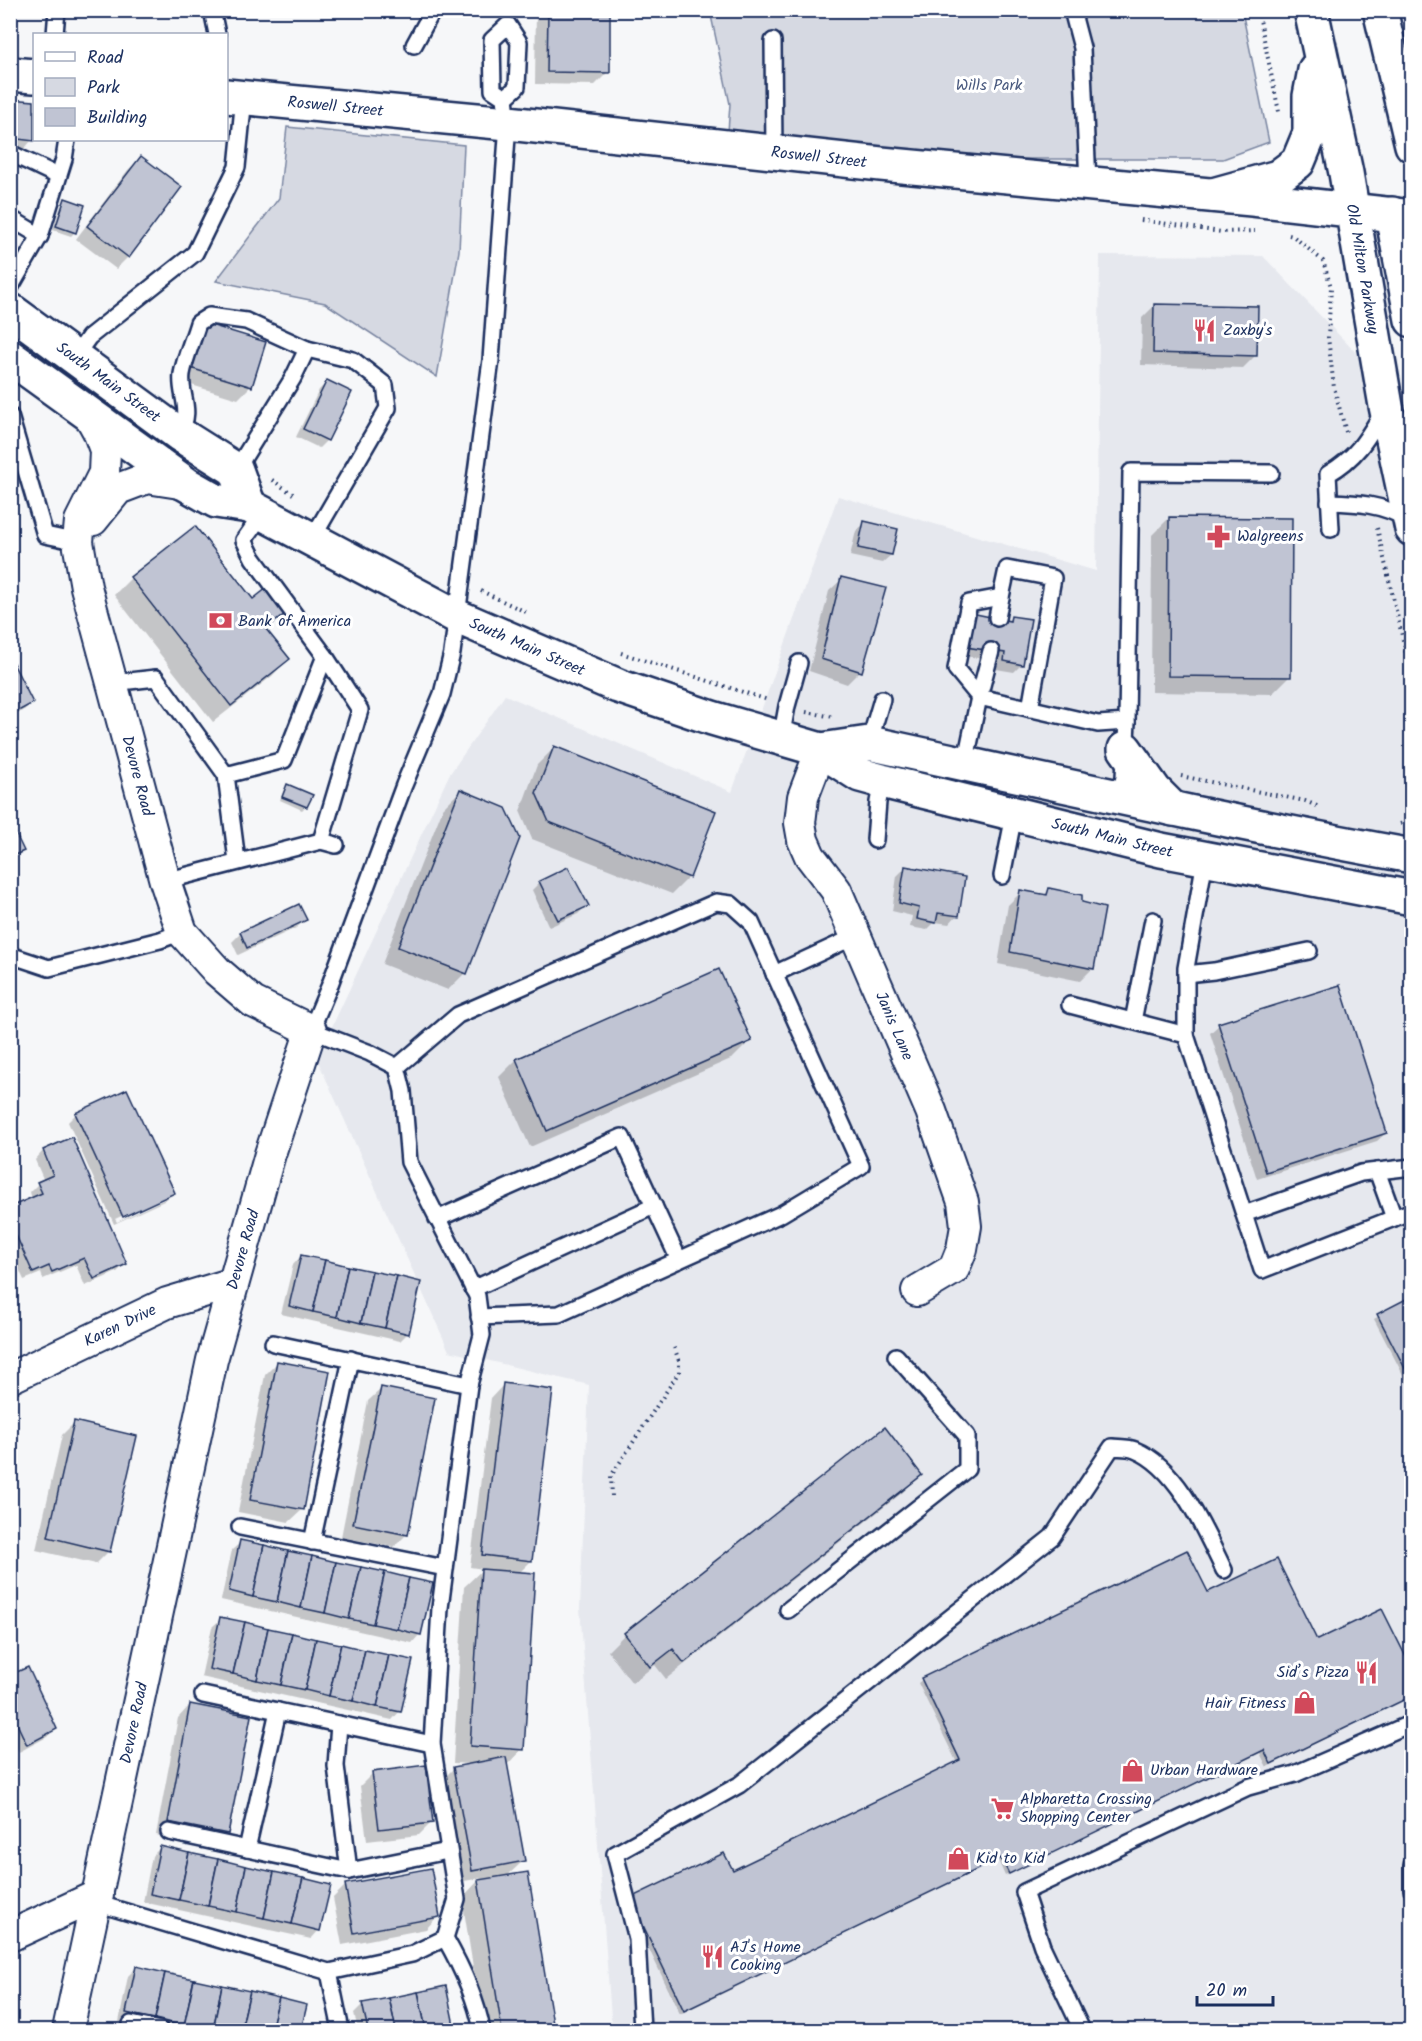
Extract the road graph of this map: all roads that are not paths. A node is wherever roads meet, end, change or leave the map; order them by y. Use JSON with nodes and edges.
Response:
{"nodes":[{"id":1,"x":57,"y":10,"type":"edge"},
{"id":2,"x":212,"y":10,"type":"edge"},
{"id":3,"x":433,"y":10,"type":"edge"},
{"id":4,"x":1072,"y":10,"type":"edge"},
{"id":5,"x":1311,"y":10,"type":"edge"},
{"id":6,"x":1380,"y":10,"type":"edge"},
{"id":7,"x":55,"y":33,"type":"edge"},
{"id":8,"x":216,"y":33,"type":"edge"},
{"id":9,"x":773,"y":41,"type":"dead end"},
{"id":10,"x":414,"y":45,"type":"dead end"},
{"id":11,"x":1319,"y":51,"type":"junction"},
{"id":12,"x":10,"y":74,"type":"edge"},
{"id":13,"x":33,"y":76,"type":"edge"},
{"id":14,"x":236,"y":97,"type":"edge"},
{"id":15,"x":506,"y":111,"type":"junction"},
{"id":16,"x":67,"y":141,"type":"edge"},
{"id":17,"x":1412,"y":145,"type":"edge"},
{"id":18,"x":774,"y":152,"type":"junction"},
{"id":19,"x":10,"y":153,"type":"edge"},
{"id":20,"x":58,"y":176,"type":"junction"},
{"id":21,"x":1088,"y":183,"type":"junction"},
{"id":22,"x":1213,"y":195,"type":"junction"},
{"id":23,"x":1351,"y":210,"type":"junction"},
{"id":24,"x":1402,"y":216,"type":"edge"},
{"id":25,"x":10,"y":218,"type":"edge"},
{"id":26,"x":40,"y":236,"type":"junction"},
{"id":27,"x":10,"y":288,"type":"edge"},
{"id":28,"x":10,"y":310,"type":"edge"},
{"id":29,"x":1412,"y":320,"type":"edge"},
{"id":30,"x":307,"y":349,"type":"junction"},
{"id":31,"x":10,"y":357,"type":"edge"},
{"id":32,"x":74,"y":358,"type":"junction"},
{"id":33,"x":1386,"y":406,"type":"junction"},
{"id":34,"x":88,"y":413,"type":"junction"},
{"id":35,"x":10,"y":416,"type":"edge"},
{"id":36,"x":179,"y":434,"type":"junction"},
{"id":37,"x":238,"y":465,"type":"junction"},
{"id":38,"x":1271,"y":473,"type":"dead end"},
{"id":39,"x":186,"y":484,"type":"junction"},
{"id":40,"x":1329,"y":502,"type":"junction"},
{"id":41,"x":256,"y":509,"type":"junction"},
{"id":42,"x":1411,"y":525,"type":"edge"},
{"id":43,"x":319,"y":526,"type":"junction"},
{"id":44,"x":1331,"y":529,"type":"dead end"},
{"id":45,"x":78,"y":542,"type":"junction"},
{"id":46,"x":1001,"y":597,"type":"junction"},
{"id":47,"x":458,"y":617,"type":"junction"},
{"id":48,"x":997,"y":618,"type":"dead end"},
{"id":49,"x":991,"y":651,"type":"dead end"},
{"id":50,"x":325,"y":656,"type":"junction"},
{"id":51,"x":799,"y":663,"type":"dead end"},
{"id":52,"x":112,"y":683,"type":"junction"},
{"id":53,"x":979,"y":697,"type":"junction"},
{"id":54,"x":882,"y":699,"type":"dead end"},
{"id":55,"x":1030,"y":709,"type":"junction"},
{"id":56,"x":872,"y":734,"type":"junction"},
{"id":57,"x":1126,"y":735,"type":"junction"},
{"id":58,"x":780,"y":739,"type":"junction"},
{"id":59,"x":821,"y":750,"type":"junction"},
{"id":60,"x":965,"y":764,"type":"junction"},
{"id":61,"x":226,"y":775,"type":"junction"},
{"id":62,"x":882,"y":781,"type":"junction"},
{"id":63,"x":1133,"y":788,"type":"junction"},
{"id":64,"x":1014,"y":815,"type":"junction"},
{"id":65,"x":875,"y":840,"type":"dead end"},
{"id":66,"x":321,"y":841,"type":"junction"},
{"id":67,"x":336,"y":845,"type":"dead end"},
{"id":68,"x":1412,"y":856,"type":"edge"},
{"id":69,"x":1205,"y":860,"type":"junction"},
{"id":70,"x":237,"y":861,"type":"junction"},
{"id":71,"x":1002,"y":876,"type":"dead end"},
{"id":72,"x":165,"y":881,"type":"junction"},
{"id":73,"x":1412,"y":898,"type":"edge"},
{"id":74,"x":1153,"y":920,"type":"dead end"},
{"id":75,"x":182,"y":932,"type":"junction"},
{"id":76,"x":856,"y":936,"type":"junction"},
{"id":77,"x":1309,"y":951,"type":"dead end"},
{"id":78,"x":13,"y":961,"type":"edge"},
{"id":79,"x":774,"y":974,"type":"junction"},
{"id":80,"x":1186,"y":974,"type":"junction"},
{"id":81,"x":1070,"y":1005,"type":"dead end"},
{"id":82,"x":1132,"y":1021,"type":"junction"},
{"id":83,"x":311,"y":1030,"type":"junction"},
{"id":84,"x":1186,"y":1035,"type":"junction"},
{"id":85,"x":397,"y":1067,"type":"junction"},
{"id":86,"x":1412,"y":1167,"type":"edge"},
{"id":87,"x":1377,"y":1171,"type":"junction"},
{"id":88,"x":654,"y":1206,"type":"junction"},
{"id":89,"x":1412,"y":1211,"type":"edge"},
{"id":90,"x":1244,"y":1214,"type":"junction"},
{"id":91,"x":1394,"y":1218,"type":"junction"},
{"id":92,"x":437,"y":1219,"type":"junction"},
{"id":93,"x":679,"y":1260,"type":"junction"},
{"id":94,"x":233,"y":1283,"type":"junction"},
{"id":95,"x":473,"y":1289,"type":"junction"},
{"id":96,"x":917,"y":1291,"type":"dead end"},
{"id":97,"x":479,"y":1317,"type":"junction"},
{"id":98,"x":273,"y":1343,"type":"dead end"},
{"id":99,"x":896,"y":1356,"type":"dead end"},
{"id":100,"x":351,"y":1359,"type":"junction"},
{"id":101,"x":10,"y":1378,"type":"edge"},
{"id":102,"x":469,"y":1385,"type":"junction"},
{"id":103,"x":240,"y":1527,"type":"dead end"},
{"id":104,"x":312,"y":1542,"type":"junction"},
{"id":105,"x":445,"y":1568,"type":"junction"},
{"id":106,"x":1224,"y":1570,"type":"dead end"},
{"id":107,"x":788,"y":1610,"type":"dead end"},
{"id":108,"x":202,"y":1695,"type":"dead end"},
{"id":109,"x":279,"y":1711,"type":"junction"},
{"id":110,"x":1412,"y":1723,"type":"edge"},
{"id":111,"x":339,"y":1724,"type":"junction"},
{"id":112,"x":432,"y":1744,"type":"junction"},
{"id":113,"x":169,"y":1832,"type":"dead end"},
{"id":114,"x":247,"y":1849,"type":"junction"},
{"id":115,"x":448,"y":1851,"type":"junction"},
{"id":116,"x":1412,"y":1865,"type":"edge"},
{"id":117,"x":349,"y":1871,"type":"junction"},
{"id":118,"x":1412,"y":1890,"type":"edge"},
{"id":119,"x":97,"y":1899,"type":"junction"},
{"id":120,"x":10,"y":1935,"type":"edge"},
{"id":121,"x":445,"y":1938,"type":"junction"},
{"id":122,"x":329,"y":1972,"type":"junction"},
{"id":123,"x":131,"y":2024,"type":"dead end"},
{"id":124,"x":68,"y":2031,"type":"edge"},
{"id":125,"x":160,"y":2031,"type":"edge"},
{"id":126,"x":341,"y":2031,"type":"edge"},
{"id":127,"x":482,"y":2031,"type":"edge"},
{"id":128,"x":642,"y":2031,"type":"edge"},
{"id":129,"x":1082,"y":2031,"type":"edge"}],
"edges":[{"from":1,"to":7,"type":"lane"},
{"from":2,"to":8,"type":"lane"},
{"from":3,"to":10,"type":"lane"},
{"from":4,"to":21,"type":"lane"},
{"from":5,"to":11,"type":"main road","name":"Old Milton Parkway"},
{"from":6,"to":17,"type":"main road"},
{"from":9,"to":18,"type":"lane"},
{"from":11,"to":22,"type":"main road"},
{"from":11,"to":23,"type":"main road","name":"Old Milton Parkway"},
{"from":12,"to":13,"type":"main road"},
{"from":14,"to":15,"type":"main road","name":"Roswell Street"},
{"from":14,"to":32,"type":"lane"},
{"from":15,"to":18,"type":"main road","name":"Roswell Street"},
{"from":15,"to":47,"type":"lane"},
{"from":16,"to":20,"type":"lane"},
{"from":18,"to":21,"type":"main road","name":"Roswell Street"},
{"from":19,"to":20,"type":"lane"},
{"from":20,"to":26,"type":"lane"},
{"from":21,"to":22,"type":"main road","name":"Roswell Street"},
{"from":22,"to":23,"type":"main road","name":"Roswell Street"},
{"from":23,"to":24,"type":"main road","name":"Roswell Street"},
{"from":23,"to":33,"type":"main road","name":"Old Milton Parkway"},
{"from":24,"to":29,"type":"main road"},
{"from":25,"to":26,"type":"lane"},
{"from":26,"to":27,"type":"lane"},
{"from":28,"to":32,"type":"main road","name":"South Main Street"},
{"from":30,"to":36,"type":"lane"},
{"from":30,"to":37,"type":"lane"},
{"from":30,"to":43,"type":"lane"},
{"from":31,"to":34,"type":"main road","name":"South Main Street"},
{"from":32,"to":36,"type":"main road","name":"South Main Street"},
{"from":33,"to":40,"type":"lane"},
{"from":33,"to":42,"type":"main road","name":"Old Milton Parkway"},
{"from":34,"to":39,"type":"main road","name":"South Main Street"},
{"from":34,"to":45,"type":"street","name":"Devore Road"},
{"from":35,"to":45,"type":"lane"},
{"from":36,"to":37,"type":"main road","name":"South Main Street"},
{"from":37,"to":41,"type":"main road"},
{"from":38,"to":57,"type":"lane"},
{"from":39,"to":41,"type":"main road","name":"South Main Street"},
{"from":39,"to":45,"type":"street"},
{"from":40,"to":42,"type":"lane"},
{"from":40,"to":44,"type":"lane"},
{"from":41,"to":43,"type":"main road","name":"South Main Street"},
{"from":41,"to":50,"type":"lane"},
{"from":43,"to":47,"type":"main road","name":"South Main Street"},
{"from":45,"to":52,"type":"street","name":"Devore Road"},
{"from":46,"to":48,"type":"lane"},
{"from":46,"to":53,"type":"lane"},
{"from":46,"to":55,"type":"lane"},
{"from":47,"to":58,"type":"main road","name":"South Main Street"},
{"from":47,"to":83,"type":"lane"},
{"from":49,"to":53,"type":"lane"},
{"from":50,"to":61,"type":"lane"},
{"from":50,"to":66,"type":"lane"},
{"from":51,"to":58,"type":"lane"},
{"from":52,"to":61,"type":"lane"},
{"from":52,"to":72,"type":"street","name":"Devore Road"},
{"from":53,"to":55,"type":"lane"},
{"from":53,"to":60,"type":"lane"},
{"from":54,"to":56,"type":"lane"},
{"from":55,"to":57,"type":"lane"},
{"from":56,"to":59,"type":"main road","name":"South Main Street"},
{"from":56,"to":60,"type":"main road","name":"South Main Street"},
{"from":57,"to":63,"type":"main road"},
{"from":58,"to":59,"type":"main road","name":"South Main Street"},
{"from":59,"to":62,"type":"main road","name":"South Main Street"},
{"from":59,"to":76,"type":"street","name":"Janis Lane"},
{"from":60,"to":63,"type":"main road","name":"South Main Street"},
{"from":61,"to":70,"type":"lane"},
{"from":62,"to":64,"type":"main road","name":"South Main Street"},
{"from":62,"to":65,"type":"lane"},
{"from":63,"to":68,"type":"main road"},
{"from":64,"to":69,"type":"main road","name":"South Main Street"},
{"from":64,"to":71,"type":"lane"},
{"from":66,"to":67,"type":"lane"},
{"from":66,"to":70,"type":"lane"},
{"from":69,"to":73,"type":"main road","name":"South Main Street"},
{"from":69,"to":80,"type":"lane"},
{"from":70,"to":72,"type":"lane"},
{"from":72,"to":75,"type":"street","name":"Devore Road"},
{"from":74,"to":82,"type":"lane"},
{"from":75,"to":78,"type":"lane"},
{"from":75,"to":83,"type":"street","name":"Devore Road"},
{"from":76,"to":79,"type":"lane"},
{"from":76,"to":96,"type":"street","name":"Janis Lane"},
{"from":77,"to":80,"type":"lane"},
{"from":79,"to":85,"type":"lane"},
{"from":79,"to":93,"type":"lane"},
{"from":80,"to":84,"type":"lane"},
{"from":81,"to":82,"type":"lane"},
{"from":82,"to":84,"type":"lane"},
{"from":83,"to":85,"type":"lane"},
{"from":83,"to":94,"type":"street","name":"Devore Road"},
{"from":84,"to":90,"type":"lane"},
{"from":85,"to":92,"type":"lane"},
{"from":86,"to":87,"type":"lane"},
{"from":87,"to":90,"type":"lane"},
{"from":87,"to":91,"type":"lane"},
{"from":88,"to":92,"type":"lane"},
{"from":88,"to":93,"type":"lane"},
{"from":88,"to":95,"type":"lane"},
{"from":89,"to":91,"type":"lane"},
{"from":90,"to":91,"type":"lane"},
{"from":92,"to":95,"type":"lane"},
{"from":93,"to":97,"type":"lane"},
{"from":94,"to":101,"type":"street","name":"Karen Drive"},
{"from":94,"to":119,"type":"street","name":"Devore Road"},
{"from":95,"to":97,"type":"lane"},
{"from":97,"to":102,"type":"lane"},
{"from":98,"to":100,"type":"lane"},
{"from":99,"to":107,"type":"lane"},
{"from":100,"to":102,"type":"lane"},
{"from":100,"to":104,"type":"lane"},
{"from":102,"to":105,"type":"lane"},
{"from":103,"to":104,"type":"lane"},
{"from":104,"to":105,"type":"lane"},
{"from":105,"to":112,"type":"lane"},
{"from":106,"to":128,"type":"lane"},
{"from":108,"to":109,"type":"lane"},
{"from":109,"to":111,"type":"lane"},
{"from":109,"to":114,"type":"lane"},
{"from":110,"to":129,"type":"lane"},
{"from":111,"to":112,"type":"lane"},
{"from":111,"to":117,"type":"lane"},
{"from":112,"to":115,"type":"lane"},
{"from":113,"to":114,"type":"lane"},
{"from":114,"to":117,"type":"lane"},
{"from":115,"to":117,"type":"lane"},
{"from":115,"to":121,"type":"lane"},
{"from":116,"to":118,"type":"lane"},
{"from":119,"to":120,"type":"street"},
{"from":119,"to":122,"type":"lane"},
{"from":119,"to":124,"type":"street","name":"Devore Road"},
{"from":121,"to":122,"type":"lane"},
{"from":121,"to":127,"type":"lane"},
{"from":122,"to":126,"type":"lane"},
{"from":123,"to":125,"type":"lane"}]}
